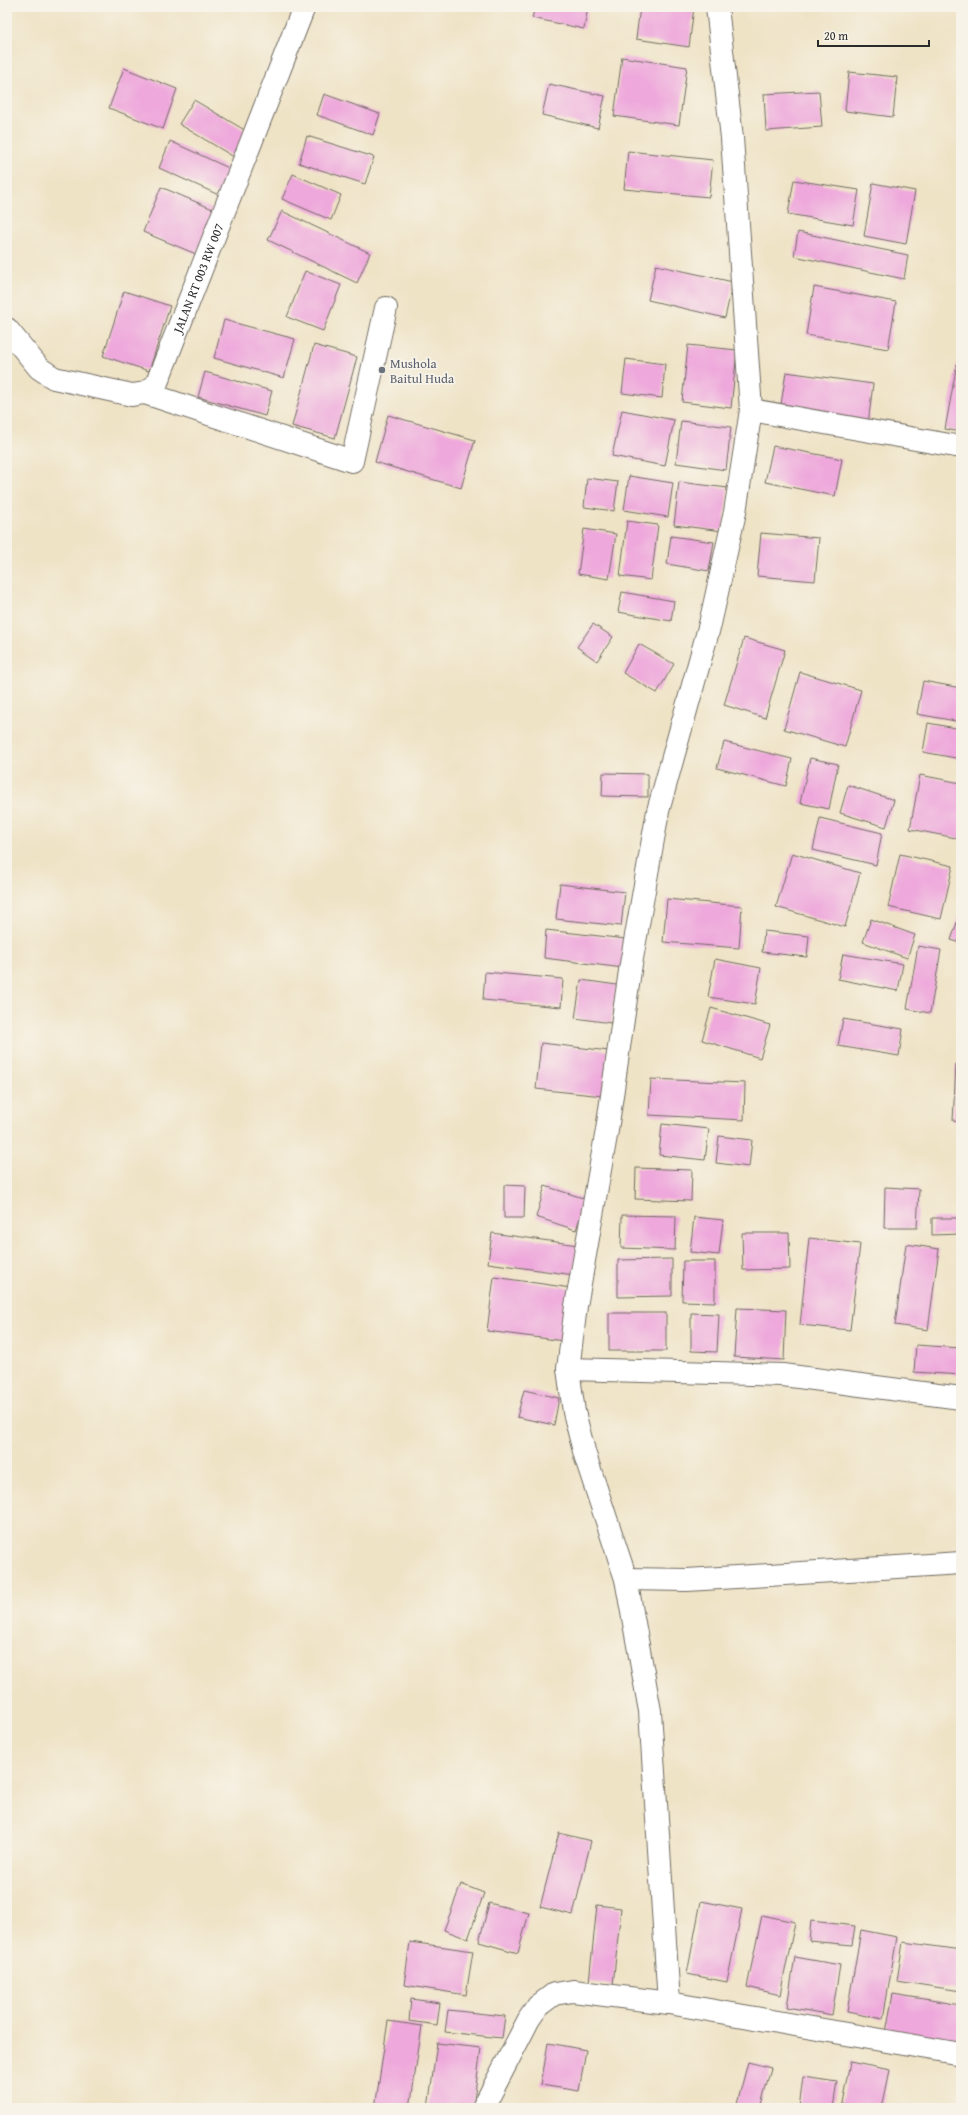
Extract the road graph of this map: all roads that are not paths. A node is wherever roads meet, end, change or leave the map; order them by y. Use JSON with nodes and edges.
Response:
{"nodes":[{"id":1,"x":304,"y":7,"type":"edge"},
{"id":2,"x":718,"y":7,"type":"edge"},
{"id":3,"x":386,"y":308,"type":"dead end"},
{"id":4,"x":7,"y":329,"type":"edge"},
{"id":5,"x":145,"y":393,"type":"junction"},
{"id":6,"x":751,"y":410,"type":"junction"},
{"id":7,"x":961,"y":447,"type":"edge"},
{"id":8,"x":568,"y":1369,"type":"junction"},
{"id":9,"x":961,"y":1398,"type":"edge"},
{"id":10,"x":961,"y":1563,"type":"edge"},
{"id":11,"x":626,"y":1579,"type":"junction"},
{"id":12,"x":669,"y":2003,"type":"junction"},
{"id":13,"x":961,"y":2054,"type":"edge"},
{"id":14,"x":483,"y":2108,"type":"edge"}],
"edges":[{"from":1,"to":5,"type":"street","name":"JALAN RT 003 RW 007"},
{"from":2,"to":6,"type":"street"},
{"from":3,"to":5,"type":"street"},
{"from":4,"to":5,"type":"street"},
{"from":6,"to":7,"type":"street"},
{"from":6,"to":8,"type":"street"},
{"from":8,"to":9,"type":"street"},
{"from":8,"to":11,"type":"street"},
{"from":10,"to":11,"type":"street"},
{"from":11,"to":12,"type":"street"},
{"from":12,"to":13,"type":"street"},
{"from":12,"to":14,"type":"street"}]}
